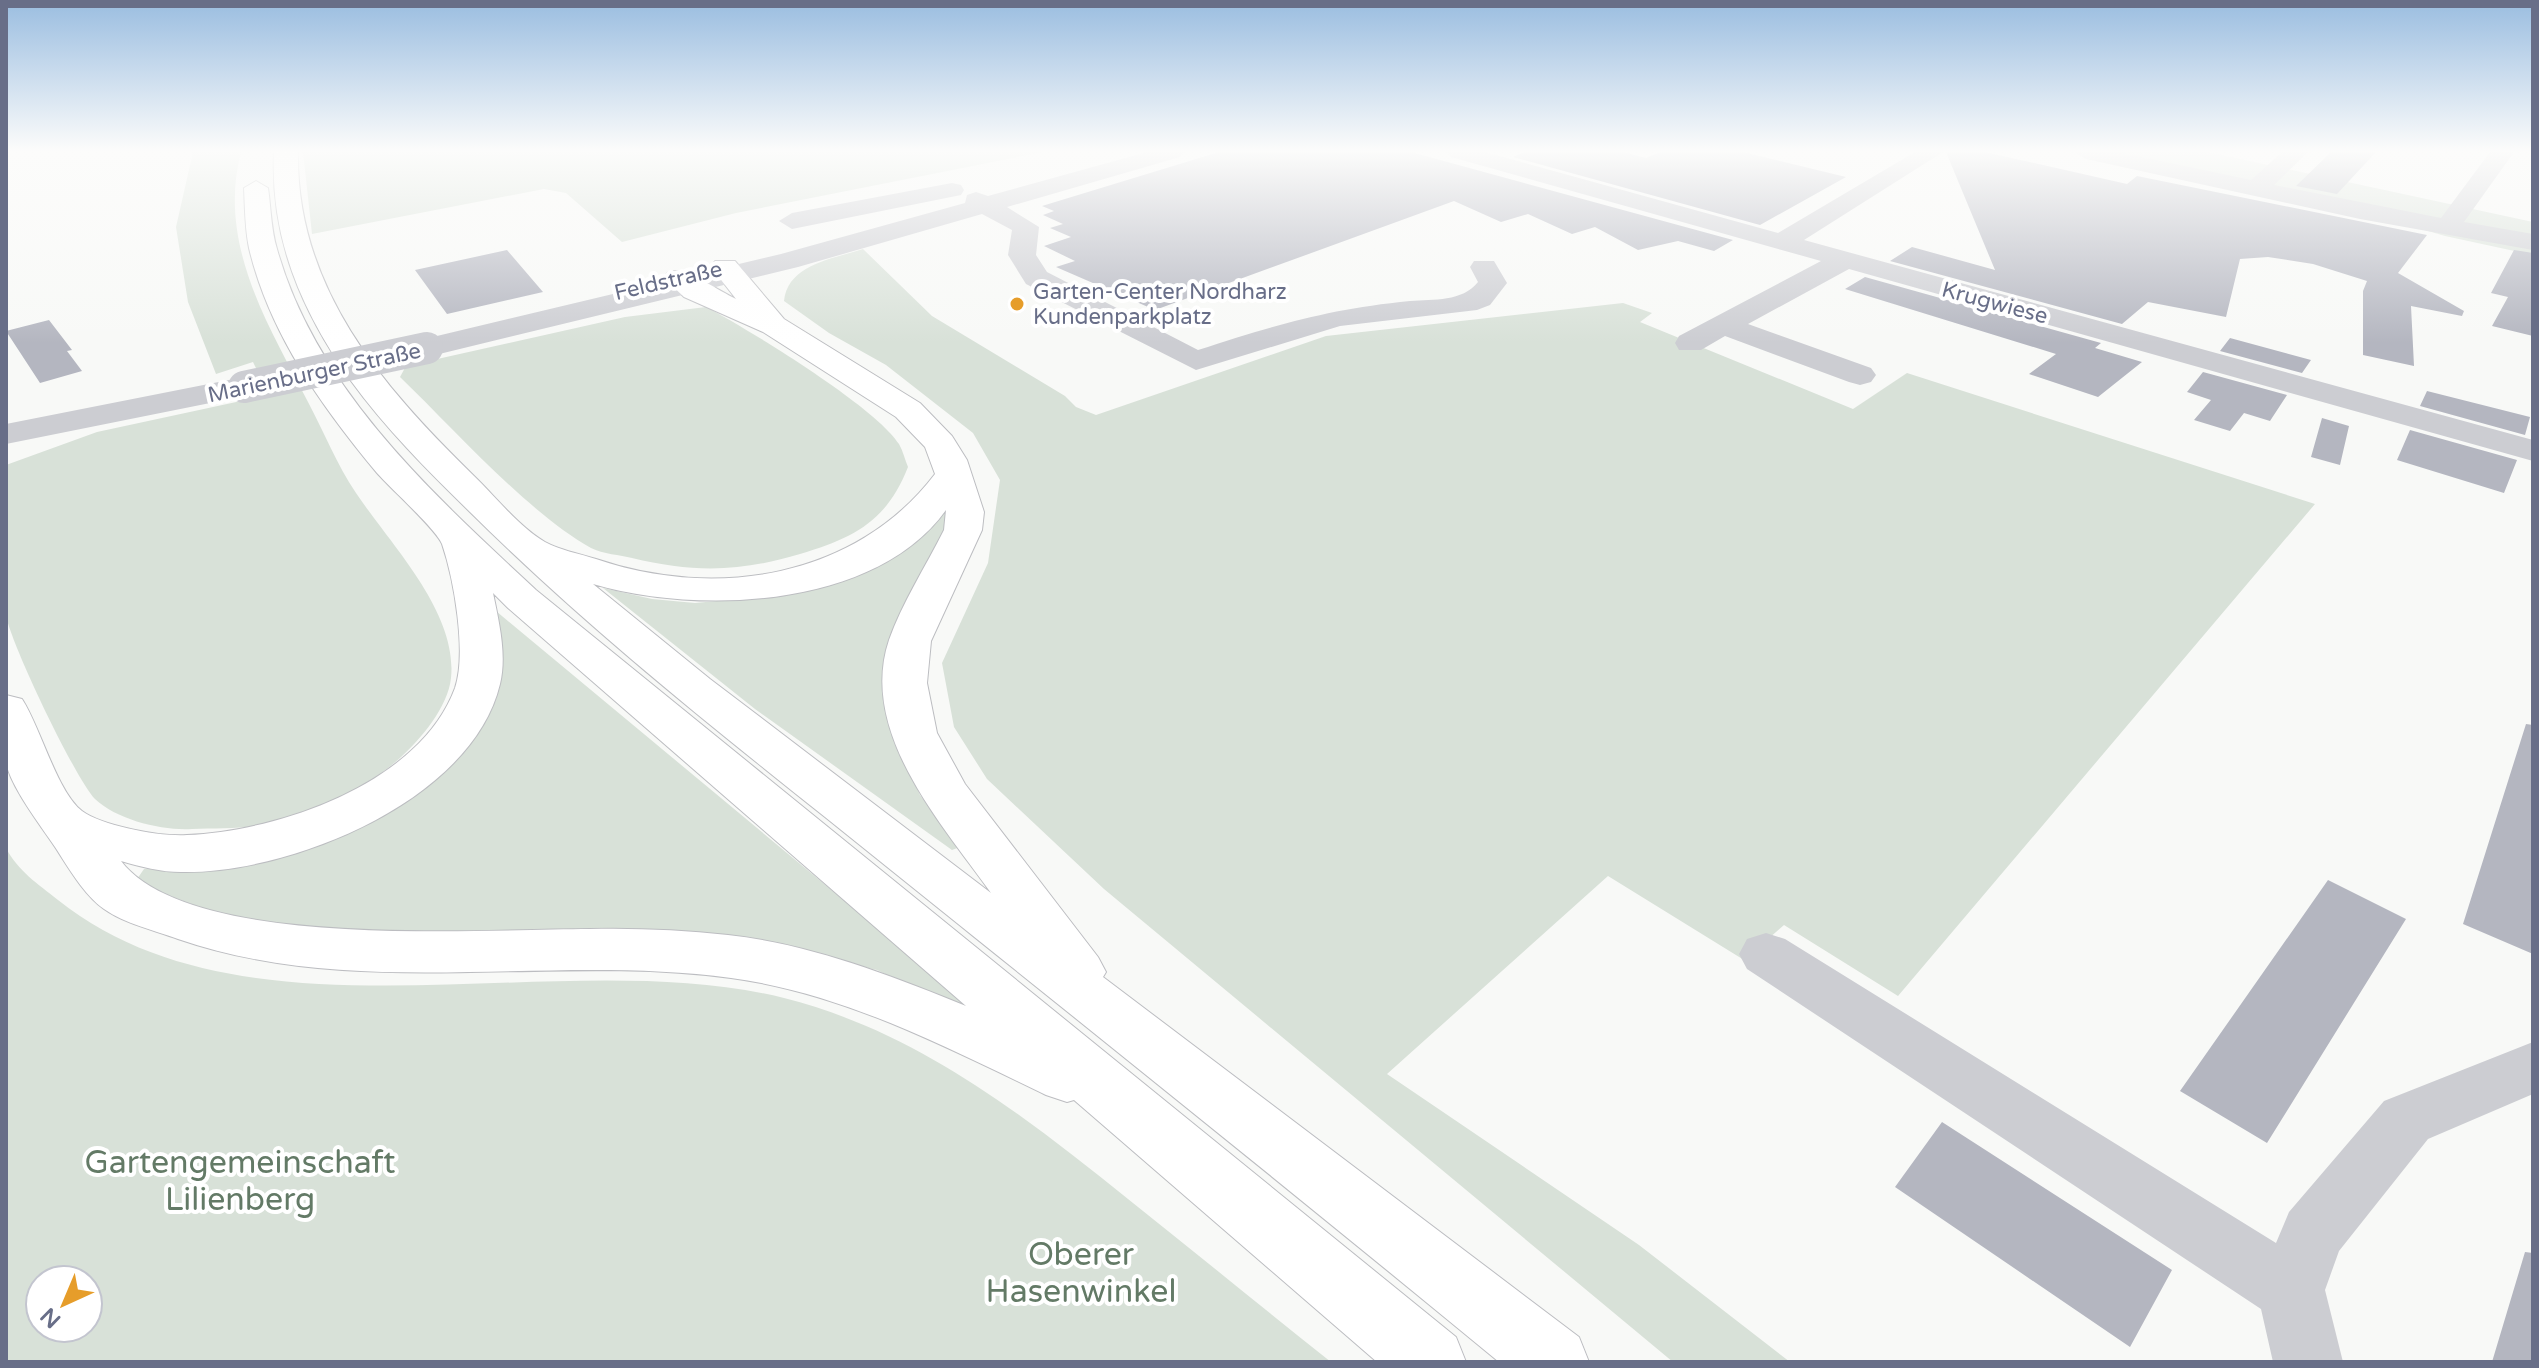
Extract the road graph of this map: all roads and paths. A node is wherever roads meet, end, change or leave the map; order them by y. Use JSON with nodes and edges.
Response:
{"nodes":[{"id":1,"x":257,"y":216,"type":"edge"},
{"id":2,"x":287,"y":216,"type":"edge"},
{"id":3,"x":818,"y":216,"type":"edge"},
{"id":4,"x":935,"y":216,"type":"edge"},
{"id":5,"x":1008,"y":216,"type":"edge"},
{"id":6,"x":1684,"y":216,"type":"edge"},
{"id":7,"x":1825,"y":216,"type":"edge"},
{"id":8,"x":2401,"y":216,"type":"edge"},
{"id":9,"x":2456,"y":216,"type":"edge"},
{"id":10,"x":792,"y":221,"type":"dead end"},
{"id":11,"x":2449,"y":225,"type":"junction"},
{"id":12,"x":2533,"y":242,"type":"edge"},
{"id":13,"x":1780,"y":243,"type":"junction"},
{"id":14,"x":1843,"y":261,"type":"junction"},
{"id":15,"x":1484,"y":267,"type":"dead end"},
{"id":16,"x":729,"y":271,"type":"junction"},
{"id":17,"x":682,"y":282,"type":"junction"},
{"id":18,"x":621,"y":302,"type":"joint"},
{"id":19,"x":1723,"y":325,"type":"junction"},
{"id":20,"x":774,"y":326,"type":"junction"},
{"id":21,"x":423,"y":343,"type":"junction"},
{"id":22,"x":1690,"y":343,"type":"dead end"},
{"id":23,"x":1860,"y":375,"type":"dead end"},
{"id":24,"x":241,"y":382,"type":"junction"},
{"id":25,"x":6,"y":421,"type":"edge"},
{"id":26,"x":6,"y":434,"type":"edge"},
{"id":27,"x":2533,"y":451,"type":"edge"},
{"id":28,"x":952,"y":476,"type":"junction"},
{"id":29,"x":460,"y":541,"type":"junction"},
{"id":30,"x":523,"y":545,"type":"junction"},
{"id":31,"x":6,"y":709,"type":"edge"},
{"id":32,"x":59,"y":820,"type":"junction"},
{"id":33,"x":1766,"y":954,"type":"dead end"},
{"id":34,"x":1107,"y":1013,"type":"junction"},
{"id":35,"x":2533,"y":1067,"type":"edge"},
{"id":36,"x":1109,"y":1097,"type":"junction"},
{"id":37,"x":2291,"y":1290,"type":"junction"},
{"id":38,"x":1431,"y":1362,"type":"edge"},
{"id":39,"x":1554,"y":1362,"type":"edge"},
{"id":40,"x":2308,"y":1362,"type":"edge"}],
"edges":[{"from":1,"to":29,"type":"highway"},
{"from":2,"to":30,"type":"highway"},
{"from":3,"to":10,"type":"street"},
{"from":4,"to":16,"type":"street","name":"Feldstraße"},
{"from":5,"to":15,"type":"street"},
{"from":6,"to":13,"type":"street","name":"Krugwiese"},
{"from":7,"to":13,"type":"street"},
{"from":8,"to":11,"type":"street"},
{"from":9,"to":11,"type":"street"},
{"from":11,"to":12,"type":"street"},
{"from":13,"to":14,"type":"street","name":"Krugwiese"},
{"from":14,"to":19,"type":"street"},
{"from":14,"to":27,"type":"street","name":"Krugwiese"},
{"from":16,"to":17,"type":"street","name":"Feldstraße"},
{"from":16,"to":20,"type":"highway"},
{"from":17,"to":18,"type":"street","name":"Feldstraße"},
{"from":17,"to":20,"type":"highway"},
{"from":17,"to":21,"type":"street","name":"Feldstraße"},
{"from":18,"to":21,"type":"street","name":"Marienburger Straße"},
{"from":19,"to":22,"type":"street"},
{"from":19,"to":23,"type":"street"},
{"from":20,"to":28,"type":"highway"},
{"from":21,"to":24,"type":"street","name":"Marienburger Straße","bridge":true},
{"from":24,"to":25,"type":"street","name":"Marienburger Straße"},
{"from":24,"to":26,"type":"street","name":"Marienburger Straße"},
{"from":28,"to":30,"type":"highway"},
{"from":28,"to":34,"type":"highway"},
{"from":29,"to":32,"type":"highway"},
{"from":29,"to":36,"type":"highway"},
{"from":30,"to":34,"type":"highway"},
{"from":31,"to":32,"type":"highway"},
{"from":32,"to":36,"type":"highway"},
{"from":33,"to":37,"type":"street"},
{"from":34,"to":39,"type":"highway"},
{"from":35,"to":37,"type":"street"},
{"from":36,"to":38,"type":"highway"},
{"from":37,"to":40,"type":"street"}]}
